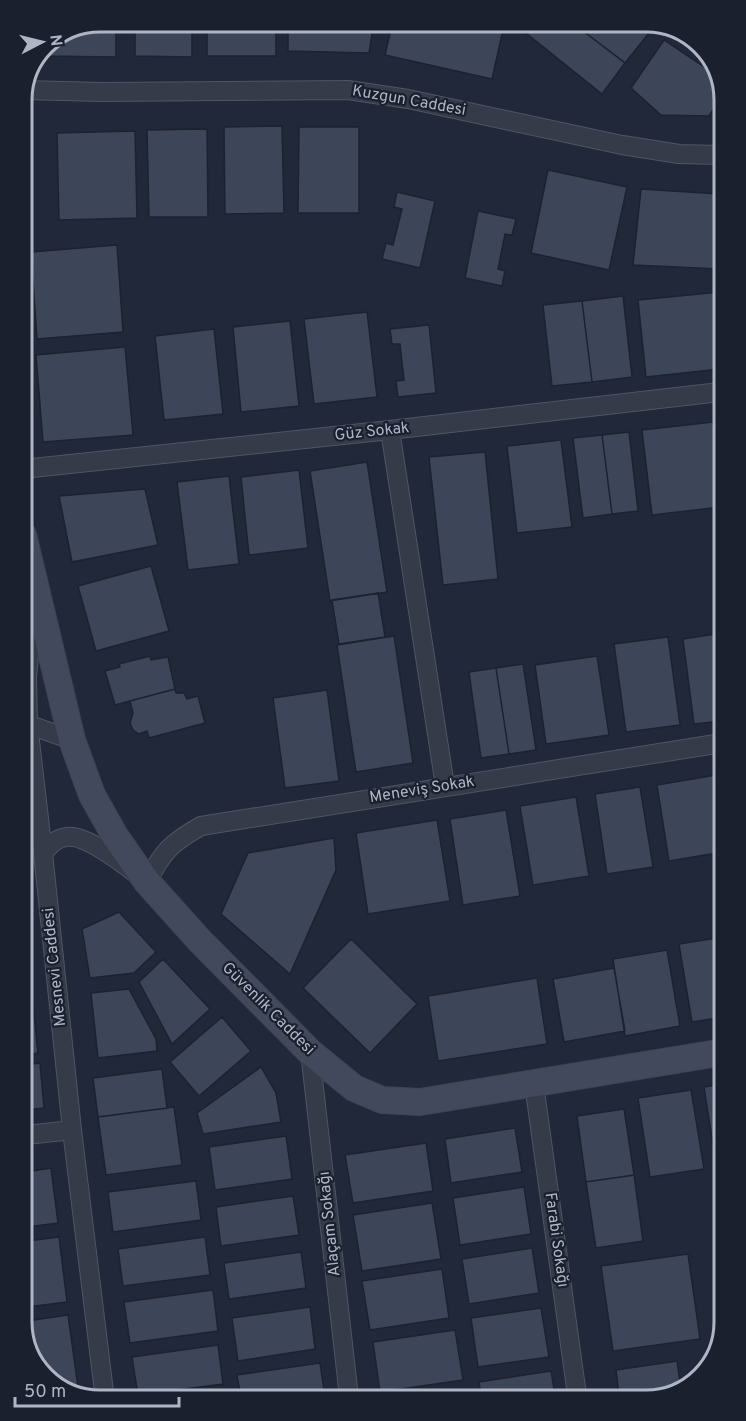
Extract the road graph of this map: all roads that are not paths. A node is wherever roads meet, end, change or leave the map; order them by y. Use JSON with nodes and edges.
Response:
{"nodes":[{"id":1,"x":33,"y":90,"type":"edge"},
{"id":2,"x":714,"y":155,"type":"edge"},
{"id":3,"x":714,"y":393,"type":"edge"},
{"id":4,"x":390,"y":430,"type":"junction"},
{"id":5,"x":32,"y":468,"type":"edge"},
{"id":6,"x":32,"y":575,"type":"edge"},
{"id":7,"x":35,"y":588,"type":"junction"},
{"id":8,"x":32,"y":615,"type":"edge"},
{"id":9,"x":32,"y":678,"type":"edge"},
{"id":10,"x":58,"y":681,"type":"junction"},
{"id":11,"x":32,"y":725,"type":"edge"},
{"id":12,"x":72,"y":740,"type":"junction"},
{"id":13,"x":714,"y":744,"type":"edge"},
{"id":14,"x":32,"y":766,"type":"edge"},
{"id":15,"x":444,"y":786,"type":"junction"},
{"id":16,"x":44,"y":853,"type":"junction"},
{"id":17,"x":147,"y":882,"type":"junction"},
{"id":18,"x":310,"y":1052,"type":"junction"},
{"id":19,"x":714,"y":1054,"type":"edge"},
{"id":20,"x":534,"y":1084,"type":"junction"},
{"id":21,"x":72,"y":1130,"type":"junction"},
{"id":22,"x":32,"y":1134,"type":"edge"},
{"id":23,"x":104,"y":1389,"type":"edge"},
{"id":24,"x":348,"y":1389,"type":"edge"},
{"id":25,"x":576,"y":1390,"type":"edge"}],
"edges":[{"from":1,"to":2,"type":"street","name":"Kuzgun Caddesi"},
{"from":3,"to":4,"type":"street","name":"Güz Sokak"},
{"from":4,"to":5,"type":"street","name":"Güz Sokak"},
{"from":4,"to":15,"type":"street"},
{"from":6,"to":7,"type":"main road","name":"Mesnevi Caddesi"},
{"from":7,"to":8,"type":"street","name":"Mesnevi Caddesi"},
{"from":7,"to":10,"type":"main road","name":"Güvenlik Caddesi"},
{"from":9,"to":10,"type":"street"},
{"from":10,"to":12,"type":"main road","name":"Güvenlik Caddesi"},
{"from":11,"to":12,"type":"street"},
{"from":12,"to":17,"type":"main road","name":"Güvenlik Caddesi"},
{"from":13,"to":15,"type":"street","name":"Meneviş Sokak"},
{"from":14,"to":16,"type":"street","name":"Mesnevi Caddesi"},
{"from":15,"to":17,"type":"street","name":"Meneviş Sokak"},
{"from":16,"to":17,"type":"street"},
{"from":16,"to":21,"type":"street","name":"Mesnevi Caddesi"},
{"from":17,"to":18,"type":"main road","name":"Güvenlik Caddesi"},
{"from":18,"to":20,"type":"main road","name":"Güvenlik Caddesi"},
{"from":18,"to":24,"type":"street","name":"Alaçam Sokağı"},
{"from":19,"to":20,"type":"main road","name":"Güvenlik Caddesi"},
{"from":20,"to":25,"type":"street","name":"Farabi Sokağı"},
{"from":21,"to":22,"type":"street"},
{"from":21,"to":23,"type":"street","name":"Mesnevi Caddesi"}]}
